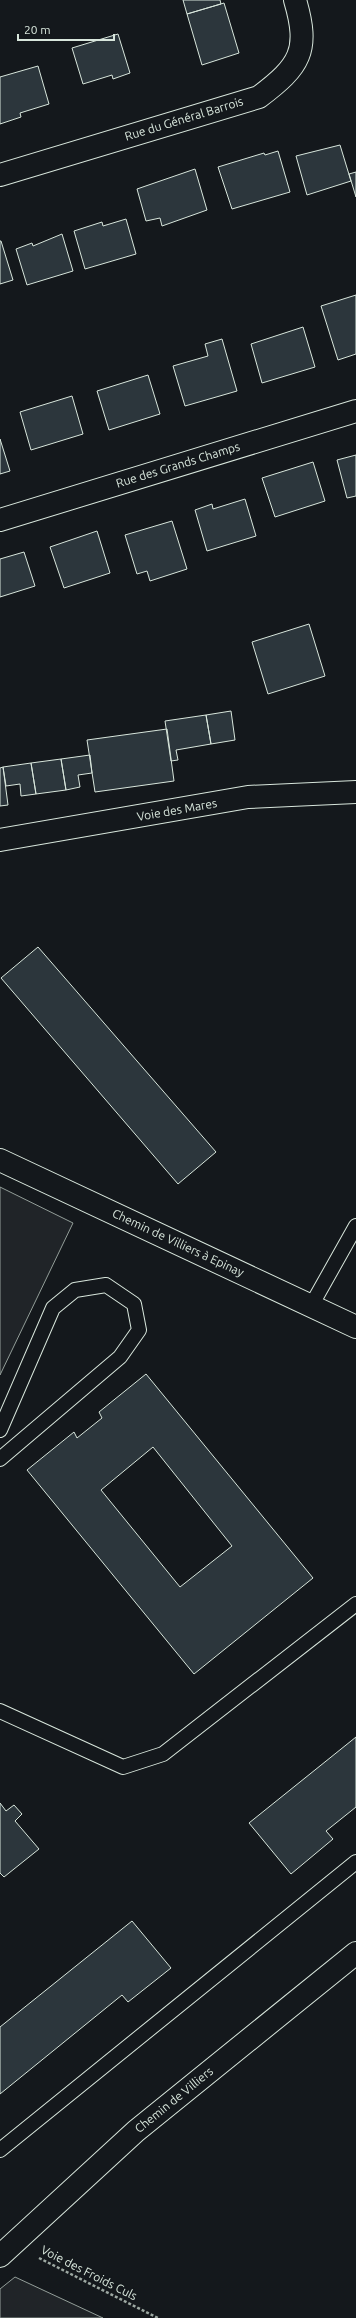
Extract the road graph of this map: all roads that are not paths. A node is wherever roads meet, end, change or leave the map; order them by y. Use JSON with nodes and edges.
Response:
{"nodes":[{"id":1,"x":294,"y":0,"type":"edge"},
{"id":2,"x":0,"y":175,"type":"edge"},
{"id":3,"x":356,"y":411,"type":"edge"},
{"id":4,"x":0,"y":520,"type":"edge"},
{"id":5,"x":356,"y":792,"type":"edge"},
{"id":6,"x":0,"y":840,"type":"edge"},
{"id":7,"x":0,"y":1160,"type":"edge"},
{"id":8,"x":356,"y":1226,"type":"edge"},
{"id":9,"x":311,"y":1306,"type":"junction"},
{"id":10,"x":356,"y":1328,"type":"edge"},
{"id":11,"x":0,"y":1430,"type":"edge"},
{"id":12,"x":0,"y":1459,"type":"edge"},
{"id":13,"x":356,"y":1604,"type":"edge"},
{"id":14,"x":0,"y":1711,"type":"edge"},
{"id":15,"x":356,"y":1862,"type":"edge"},
{"id":16,"x":356,"y":1952,"type":"edge"},
{"id":17,"x":0,"y":2150,"type":"edge"},
{"id":18,"x":6,"y":2250,"type":"edge"}],
"edges":[{"from":1,"to":2,"type":"street","name":"Rue du Général Barrois"},
{"from":3,"to":4,"type":"street","name":"Rue des Grands Champs"},
{"from":5,"to":6,"type":"street","name":"Voie des Mares"},
{"from":7,"to":9,"type":"street","name":"Chemin de Villiers à Epinay"},
{"from":8,"to":9,"type":"lane"},
{"from":9,"to":10,"type":"street","name":"Chemin de Villiers à Epinay"},
{"from":11,"to":12,"type":"lane"},
{"from":13,"to":14,"type":"lane"},
{"from":15,"to":17,"type":"lane"},
{"from":16,"to":18,"type":"street","name":"Chemin de Villiers"}]}
